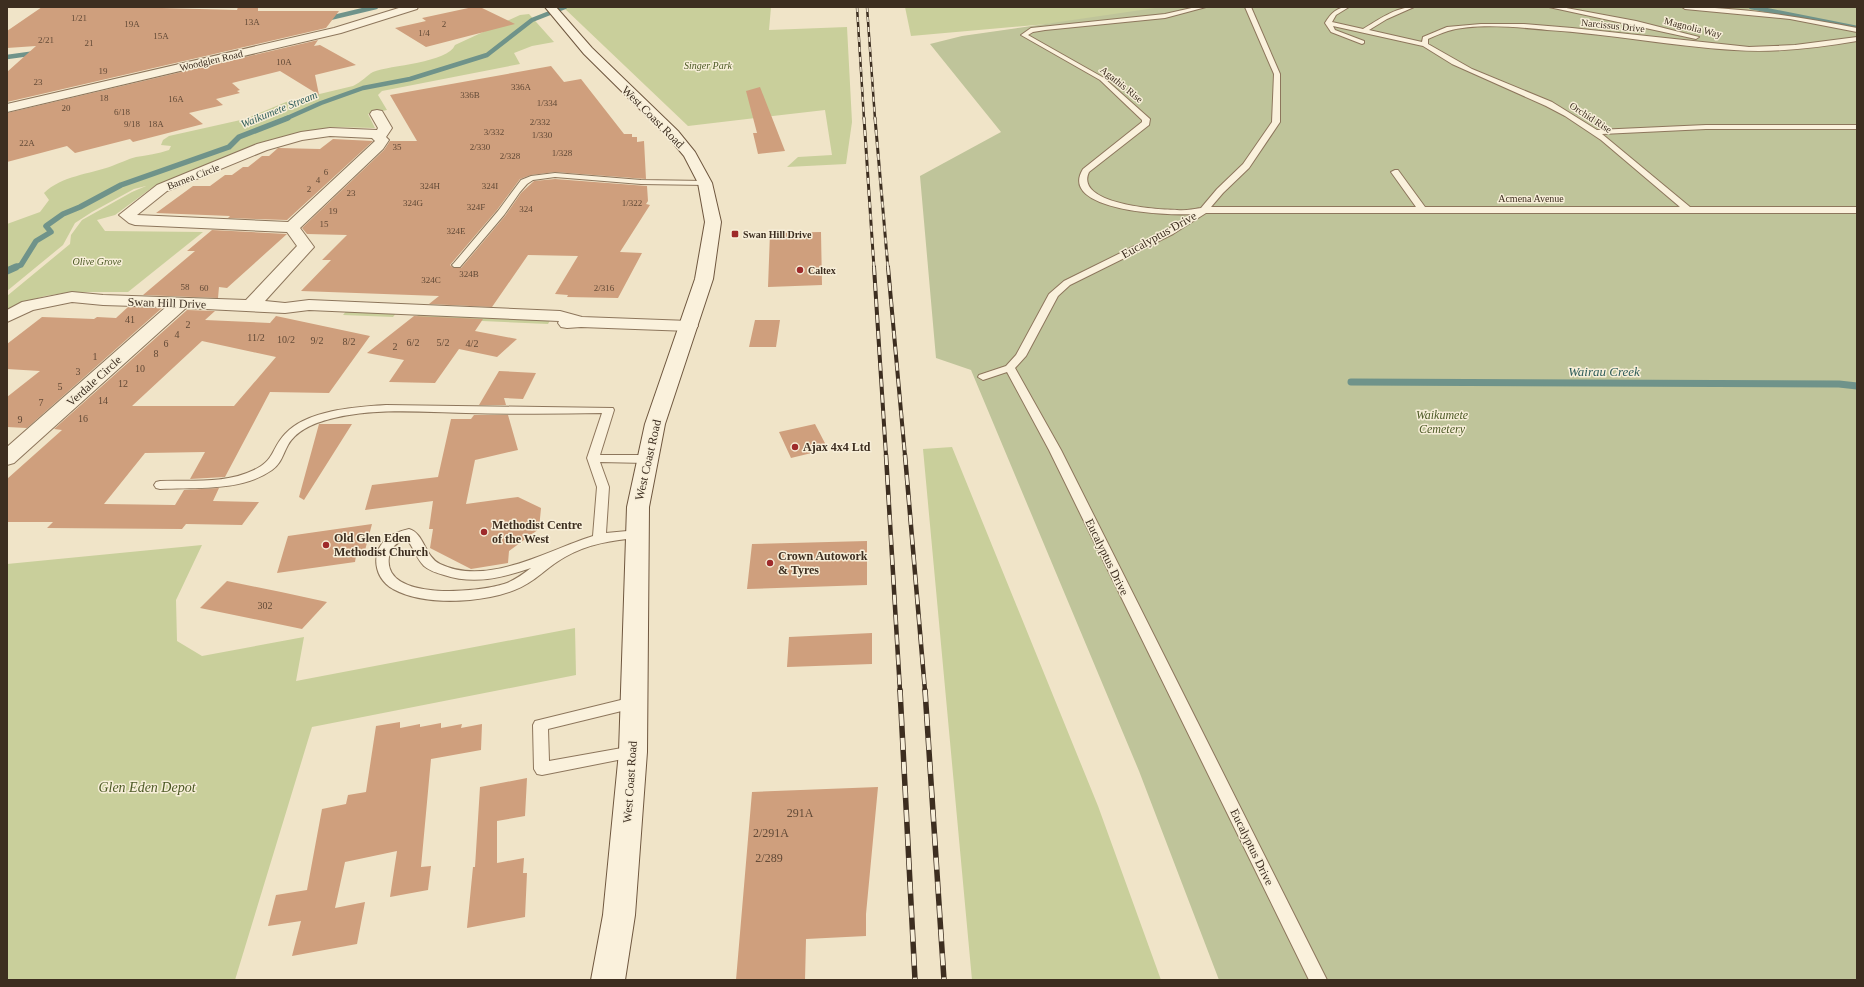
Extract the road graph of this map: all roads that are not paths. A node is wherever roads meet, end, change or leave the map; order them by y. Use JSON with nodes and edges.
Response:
{"nodes":[{"id":1,"x":414,"y":7,"type":"edge"},
{"id":2,"x":1203,"y":7,"type":"edge"},
{"id":3,"x":1248,"y":7,"type":"edge"},
{"id":4,"x":1346,"y":7,"type":"edge"},
{"id":5,"x":1411,"y":7,"type":"edge"},
{"id":6,"x":1552,"y":7,"type":"edge"},
{"id":7,"x":1685,"y":7,"type":"edge"},
{"id":8,"x":552,"y":10,"type":"edge"},
{"id":9,"x":1328,"y":23,"type":"junction"},
{"id":10,"x":1857,"y":30,"type":"edge"},
{"id":11,"x":1364,"y":31,"type":"junction"},
{"id":12,"x":1857,"y":39,"type":"edge"},
{"id":13,"x":1362,"y":42,"type":"dead end"},
{"id":14,"x":1425,"y":45,"type":"junction"},
{"id":15,"x":1733,"y":48,"type":"junction"},
{"id":16,"x":1467,"y":69,"type":"junction"},
{"id":17,"x":1460,"y":76,"type":"dead end"},
{"id":18,"x":7,"y":108,"type":"edge"},
{"id":19,"x":377,"y":114,"type":"dead end"},
{"id":20,"x":1857,"y":127,"type":"edge"},
{"id":21,"x":1597,"y":132,"type":"junction"},
{"id":22,"x":380,"y":136,"type":"junction"},
{"id":23,"x":1395,"y":172,"type":"dead end"},
{"id":24,"x":705,"y":183,"type":"junction"},
{"id":25,"x":1687,"y":208,"type":"junction"},
{"id":26,"x":1422,"y":209,"type":"junction"},
{"id":27,"x":1204,"y":210,"type":"junction"},
{"id":28,"x":1857,"y":210,"type":"edge"},
{"id":29,"x":292,"y":227,"type":"junction"},
{"id":30,"x":457,"y":264,"type":"dead end"},
{"id":31,"x":181,"y":303,"type":"junction"},
{"id":32,"x":251,"y":305,"type":"junction"},
{"id":33,"x":7,"y":317,"type":"edge"},
{"id":34,"x":689,"y":326,"type":"junction"},
{"id":35,"x":1010,"y":368,"type":"junction"},
{"id":36,"x":983,"y":377,"type":"dead end"},
{"id":37,"x":7,"y":458,"type":"edge"},
{"id":38,"x":593,"y":458,"type":"junction"},
{"id":39,"x":646,"y":459,"type":"junction"},
{"id":40,"x":160,"y":485,"type":"dead end"},
{"id":41,"x":638,"y":534,"type":"junction"},
{"id":42,"x":599,"y":538,"type":"junction"},
{"id":43,"x":558,"y":555,"type":"junction"},
{"id":44,"x":633,"y":703,"type":"junction"},
{"id":45,"x":633,"y":752,"type":"junction"},
{"id":46,"x":608,"y":980,"type":"edge"},
{"id":47,"x":1318,"y":980,"type":"edge"}],
"edges":[{"from":1,"to":18,"type":"street","name":"Woodglen Road"},
{"from":2,"to":27,"type":"lane","name":"Agathis Rise"},
{"from":3,"to":27,"type":"lane","name":"Eucalyptus Drive"},
{"from":4,"to":9,"type":"lane"},
{"from":5,"to":11,"type":"lane"},
{"from":6,"to":15,"type":"lane","name":"Magnolia Way"},
{"from":7,"to":10,"type":"lane"},
{"from":8,"to":24,"type":"street","name":"West Coast Road"},
{"from":9,"to":11,"type":"lane"},
{"from":9,"to":13,"type":"lane"},
{"from":11,"to":14,"type":"lane"},
{"from":12,"to":15,"type":"lane","name":"Narcissus Drive"},
{"from":14,"to":15,"type":"lane","name":"Narcissus Drive"},
{"from":14,"to":16,"type":"lane"},
{"from":16,"to":17,"type":"lane"},
{"from":16,"to":21,"type":"lane","name":"Orchid Rise"},
{"from":19,"to":22,"type":"street"},
{"from":20,"to":21,"type":"lane"},
{"from":21,"to":25,"type":"lane","name":"Orchid Rise"},
{"from":22,"to":29,"type":"street"},
{"from":22,"to":29,"type":"street","name":"Barnea Circle"},
{"from":23,"to":26,"type":"lane"},
{"from":24,"to":30,"type":"lane"},
{"from":24,"to":34,"type":"street","name":"West Coast Road"},
{"from":25,"to":26,"type":"lane","name":"Acmena Avenue"},
{"from":25,"to":28,"type":"lane","name":"Acmena Avenue"},
{"from":26,"to":27,"type":"lane","name":"Acmena Avenue"},
{"from":27,"to":35,"type":"lane","name":"Eucalyptus Drive"},
{"from":29,"to":32,"type":"street"},
{"from":31,"to":32,"type":"street","name":"Swan Hill Drive"},
{"from":31,"to":33,"type":"street","name":"Swan Hill Drive"},
{"from":31,"to":37,"type":"street","name":"Verdale Circle"},
{"from":32,"to":34,"type":"street","name":"Swan Hill Drive"},
{"from":34,"to":39,"type":"street","name":"West Coast Road"},
{"from":35,"to":36,"type":"lane"},
{"from":35,"to":47,"type":"lane","name":"Eucalyptus Drive"},
{"from":38,"to":39,"type":"lane"},
{"from":38,"to":40,"type":"lane"},
{"from":38,"to":42,"type":"lane"},
{"from":39,"to":41,"type":"street","name":"West Coast Road"},
{"from":41,"to":42,"type":"lane"},
{"from":41,"to":44,"type":"street","name":"West Coast Road"},
{"from":42,"to":43,"type":"lane"},
{"from":43,"to":43,"type":"lane"},
{"from":44,"to":45,"type":"street","name":"West Coast Road"},
{"from":44,"to":45,"type":"lane"},
{"from":45,"to":46,"type":"street","name":"West Coast Road"}]}
